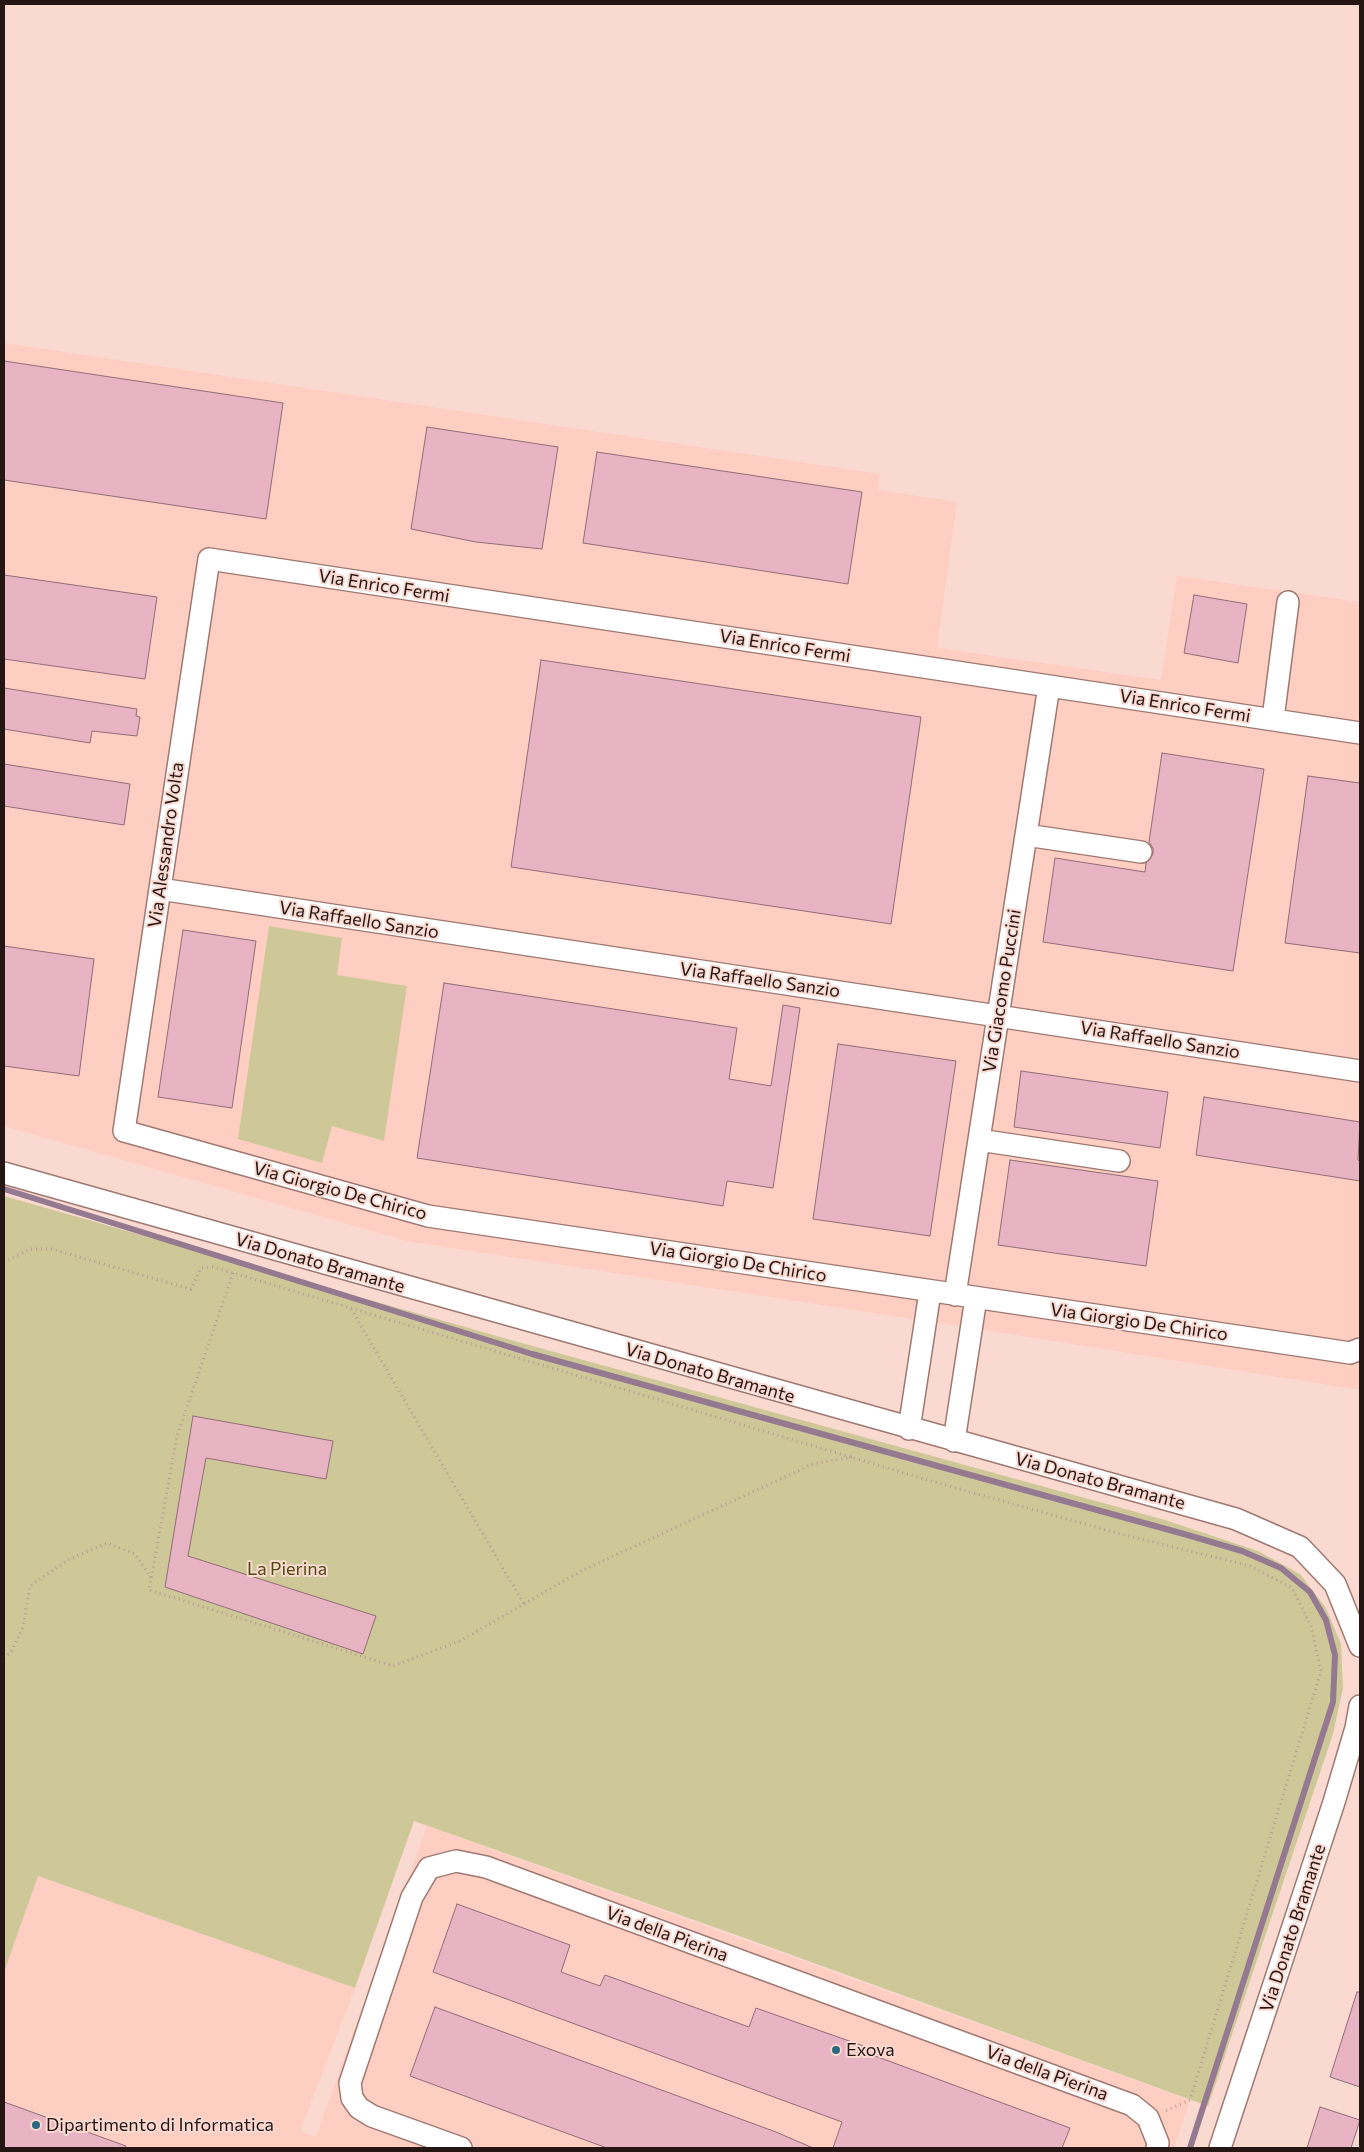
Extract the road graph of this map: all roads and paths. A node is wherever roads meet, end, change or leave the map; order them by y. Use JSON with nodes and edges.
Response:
{"nodes":[{"id":1,"x":209,"y":559,"type":"joint"},
{"id":2,"x":1288,"y":602,"type":"dead end"},
{"id":3,"x":1049,"y":686,"type":"junction"},
{"id":4,"x":1273,"y":720,"type":"junction"},
{"id":5,"x":1360,"y":733,"type":"edge"},
{"id":6,"x":1026,"y":835,"type":"junction"},
{"id":7,"x":1141,"y":852,"type":"dead end"},
{"id":8,"x":160,"y":889,"type":"junction"},
{"id":9,"x":998,"y":1016,"type":"junction"},
{"id":10,"x":1360,"y":1071,"type":"edge"},
{"id":11,"x":124,"y":1131,"type":"joint"},
{"id":12,"x":979,"y":1140,"type":"junction"},
{"id":13,"x":1119,"y":1160,"type":"dead end"},
{"id":14,"x":4,"y":1173,"type":"edge"},
{"id":15,"x":4,"y":1262,"type":"edge"},
{"id":16,"x":233,"y":1273,"type":"junction"},
{"id":17,"x":930,"y":1292,"type":"junction"},
{"id":18,"x":965,"y":1297,"type":"junction"},
{"id":19,"x":351,"y":1308,"type":"junction"},
{"id":20,"x":1360,"y":1349,"type":"edge"},
{"id":21,"x":909,"y":1429,"type":"junction"},
{"id":22,"x":954,"y":1441,"type":"junction"},
{"id":23,"x":852,"y":1457,"type":"junction"},
{"id":24,"x":151,"y":1578,"type":"junction"},
{"id":25,"x":524,"y":1604,"type":"junction"},
{"id":26,"x":1360,"y":1646,"type":"edge"},
{"id":27,"x":4,"y":1658,"type":"edge"},
{"id":28,"x":1360,"y":1706,"type":"edge"},
{"id":29,"x":1140,"y":2111,"type":"junction"},
{"id":30,"x":461,"y":2148,"type":"edge"},
{"id":31,"x":1157,"y":2148,"type":"edge"},
{"id":32,"x":1220,"y":2148,"type":"edge"}],
"edges":[{"from":1,"to":3,"type":"street","name":"Via Enrico Fermi"},
{"from":1,"to":8,"type":"street","name":"Via Alessandro Volta"},
{"from":2,"to":4,"type":"street"},
{"from":3,"to":4,"type":"street","name":"Via Enrico Fermi"},
{"from":3,"to":6,"type":"street","name":"Via Giacomo Puccini"},
{"from":4,"to":5,"type":"street","name":"Via Enrico Fermi"},
{"from":6,"to":7,"type":"street"},
{"from":6,"to":9,"type":"street","name":"Via Giacomo Puccini"},
{"from":8,"to":9,"type":"street","name":"Via Raffaello Sanzio"},
{"from":8,"to":11,"type":"street","name":"Via Alessandro Volta"},
{"from":9,"to":10,"type":"street","name":"Via Raffaello Sanzio"},
{"from":9,"to":12,"type":"street","name":"Via Giacomo Puccini"},
{"from":11,"to":17,"type":"street","name":"Via Giorgio De Chirico"},
{"from":12,"to":13,"type":"street"},
{"from":12,"to":18,"type":"street","name":"Via Giacomo Puccini"},
{"from":14,"to":21,"type":"street","name":"Via Donato Bramante"},
{"from":15,"to":16,"type":"path"},
{"from":16,"to":19,"type":"path"},
{"from":16,"to":24,"type":"path"},
{"from":17,"to":18,"type":"street","name":"Via Giorgio De Chirico"},
{"from":17,"to":21,"type":"street"},
{"from":18,"to":20,"type":"street","name":"Via Giorgio De Chirico"},
{"from":18,"to":22,"type":"street","name":"Via Giacomo Puccini"},
{"from":19,"to":23,"type":"path"},
{"from":19,"to":25,"type":"path"},
{"from":21,"to":22,"type":"street","name":"Via Donato Bramante"},
{"from":22,"to":26,"type":"street","name":"Via Donato Bramante"},
{"from":23,"to":25,"type":"path"},
{"from":23,"to":29,"type":"path"},
{"from":24,"to":25,"type":"path"},
{"from":24,"to":27,"type":"path"},
{"from":28,"to":32,"type":"street","name":"Via Donato Bramante"},
{"from":29,"to":30,"type":"street","name":"Via della Pierina"},
{"from":29,"to":31,"type":"street"}]}
